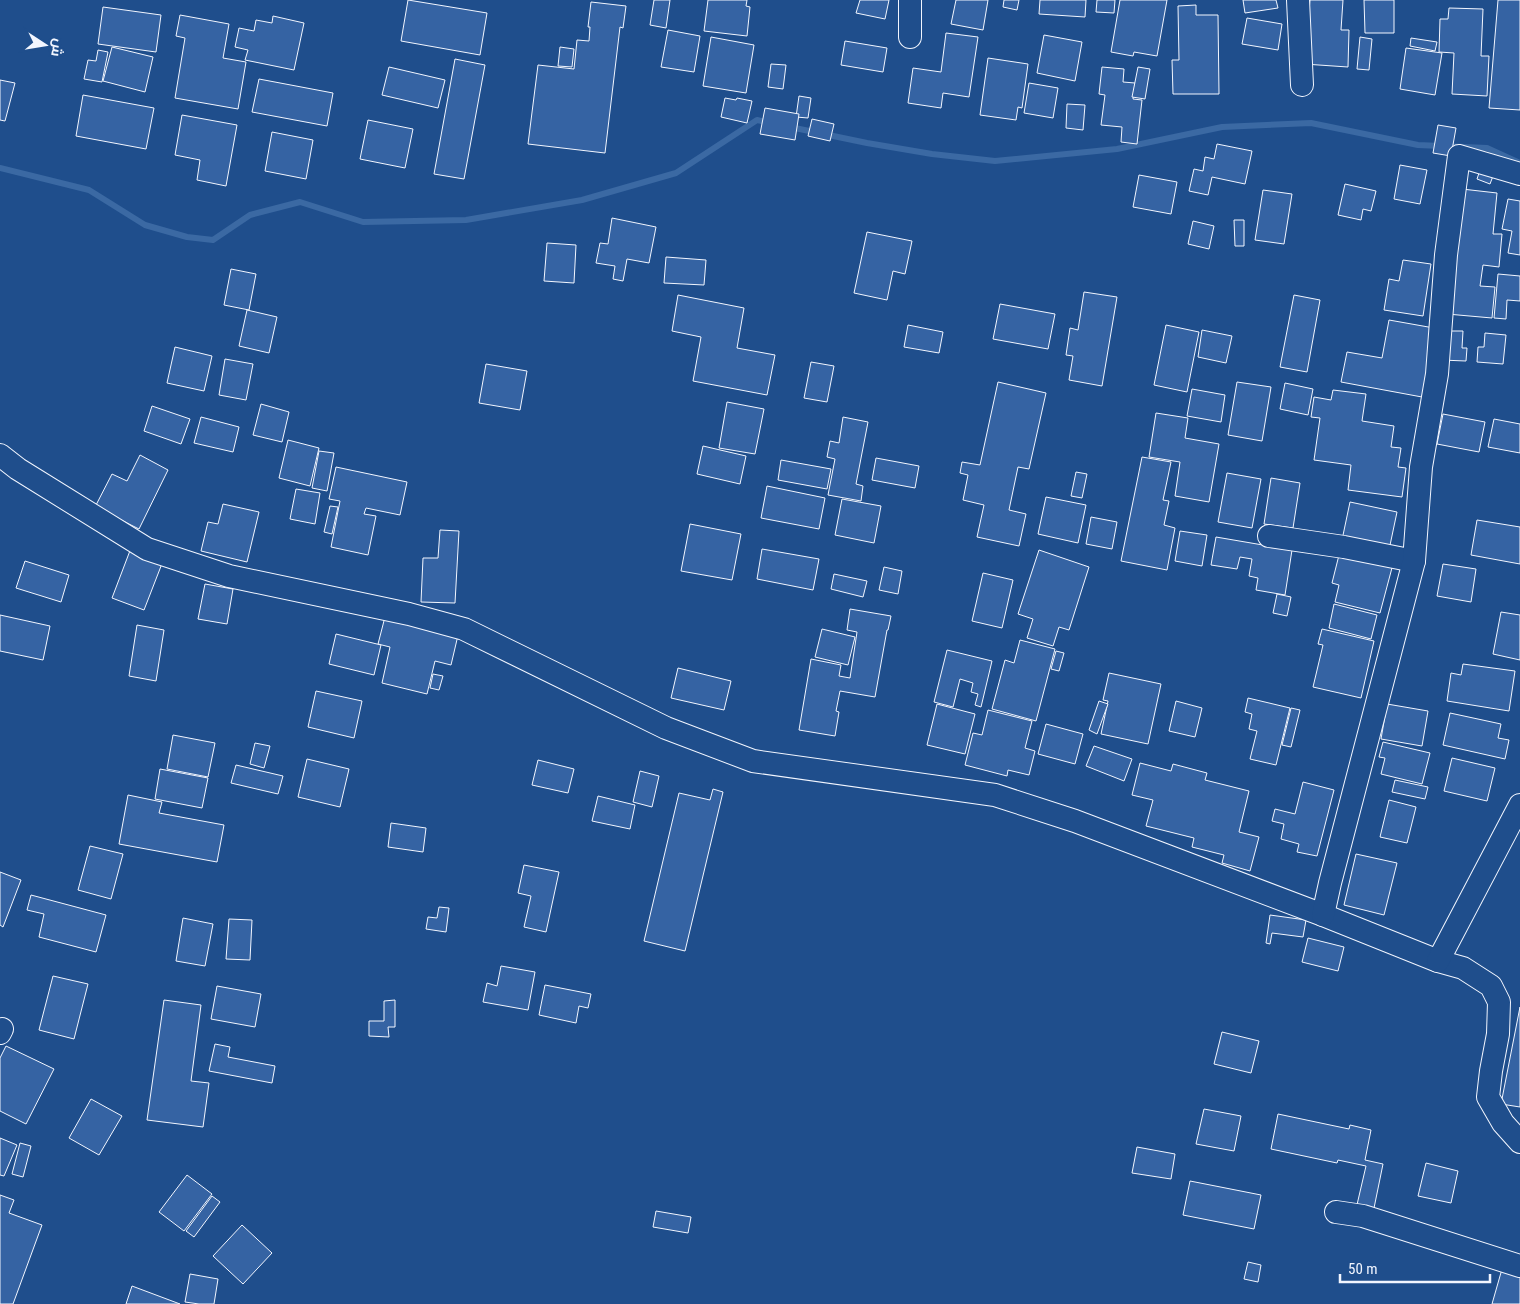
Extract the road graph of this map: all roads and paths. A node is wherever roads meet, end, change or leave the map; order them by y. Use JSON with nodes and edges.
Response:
{"nodes":[{"id":1,"x":910,"y":0,"type":"edge"},
{"id":2,"x":1298,"y":0,"type":"edge"},
{"id":3,"x":910,"y":37,"type":"dead end"},
{"id":4,"x":1302,"y":84,"type":"dead end"},
{"id":5,"x":1520,"y":174,"type":"edge"},
{"id":6,"x":0,"y":455,"type":"edge"},
{"id":7,"x":1269,"y":536,"type":"dead end"},
{"id":8,"x":1414,"y":561,"type":"junction"},
{"id":9,"x":1520,"y":805,"type":"edge"},
{"id":10,"x":1323,"y":915,"type":"junction"},
{"id":11,"x":1438,"y":961,"type":"junction"},
{"id":12,"x":1520,"y":1142,"type":"edge"},
{"id":13,"x":1336,"y":1212,"type":"dead end"},
{"id":14,"x":1520,"y":1266,"type":"edge"}],
"edges":[{"from":1,"to":3,"type":"street"},
{"from":2,"to":4,"type":"street"},
{"from":5,"to":8,"type":"street"},
{"from":6,"to":10,"type":"street"},
{"from":7,"to":8,"type":"street"},
{"from":8,"to":10,"type":"street"},
{"from":9,"to":11,"type":"street"},
{"from":10,"to":11,"type":"street"},
{"from":11,"to":12,"type":"street"},
{"from":13,"to":14,"type":"street"}]}
